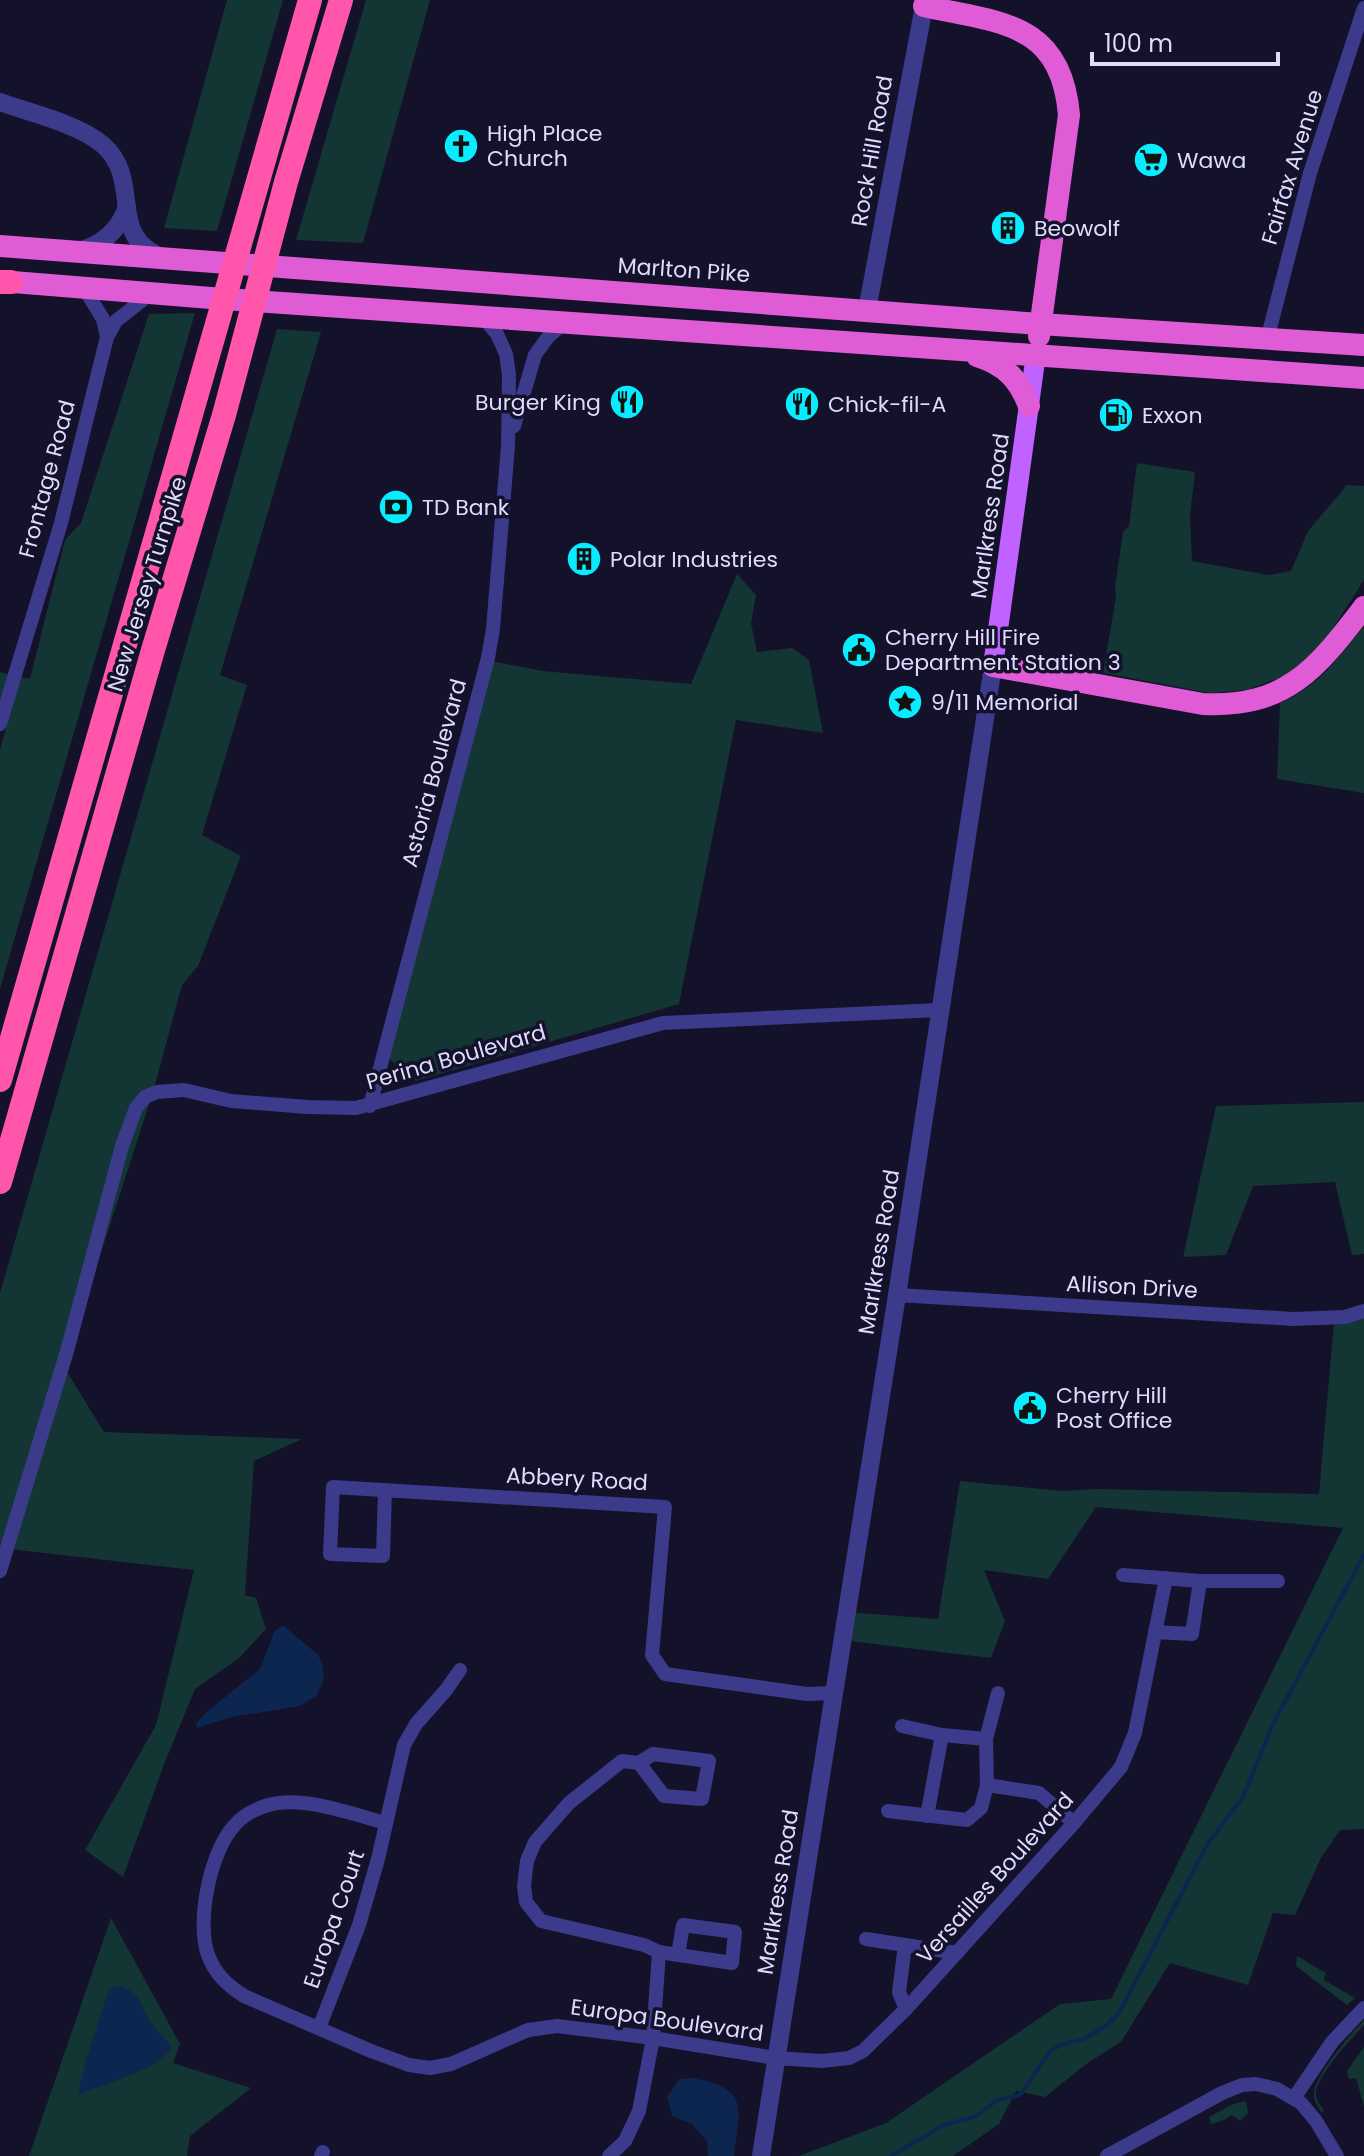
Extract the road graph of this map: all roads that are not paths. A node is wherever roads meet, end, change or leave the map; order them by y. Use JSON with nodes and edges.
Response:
{"nodes":[{"id":1,"x":310,"y":0,"type":"edge"},
{"id":2,"x":341,"y":0,"type":"edge"},
{"id":3,"x":924,"y":3,"type":"edge"},
{"id":4,"x":1364,"y":8,"type":"edge"},
{"id":5,"x":0,"y":102,"type":"edge"},
{"id":6,"x":127,"y":207,"type":"junction"},
{"id":7,"x":0,"y":246,"type":"edge"},
{"id":8,"x":68,"y":251,"type":"junction"},
{"id":9,"x":166,"y":259,"type":"junction"},
{"id":10,"x":4,"y":282,"type":"edge"},
{"id":11,"x":84,"y":288,"type":"junction"},
{"id":12,"x":151,"y":293,"type":"junction"},
{"id":13,"x":867,"y":310,"type":"junction"},
{"id":14,"x":483,"y":317,"type":"junction"},
{"id":15,"x":565,"y":322,"type":"junction"},
{"id":16,"x":1040,"y":324,"type":"junction"},
{"id":17,"x":107,"y":337,"type":"junction"},
{"id":18,"x":1267,"y":340,"type":"junction"},
{"id":19,"x":1364,"y":345,"type":"edge"},
{"id":20,"x":957,"y":349,"type":"junction"},
{"id":21,"x":1036,"y":354,"type":"junction"},
{"id":22,"x":1364,"y":378,"type":"edge"},
{"id":23,"x":1029,"y":406,"type":"junction"},
{"id":24,"x":508,"y":446,"type":"junction"},
{"id":25,"x":1364,"y":607,"type":"edge"},
{"id":26,"x":993,"y":666,"type":"junction"},
{"id":27,"x":0,"y":724,"type":"edge"},
{"id":28,"x":939,"y":1010,"type":"junction"},
{"id":29,"x":0,"y":1080,"type":"edge"},
{"id":30,"x":370,"y":1106,"type":"junction"},
{"id":31,"x":0,"y":1182,"type":"edge"},
{"id":32,"x":897,"y":1295,"type":"junction"},
{"id":33,"x":1364,"y":1311,"type":"edge"},
{"id":34,"x":385,"y":1490,"type":"junction"},
{"id":35,"x":0,"y":1571,"type":"edge"},
{"id":36,"x":1123,"y":1575,"type":"dead end"},
{"id":37,"x":1166,"y":1578,"type":"junction"},
{"id":38,"x":1200,"y":1581,"type":"junction"},
{"id":39,"x":1278,"y":1581,"type":"dead end"},
{"id":40,"x":1155,"y":1632,"type":"junction"},
{"id":41,"x":460,"y":1670,"type":"dead end"},
{"id":42,"x":834,"y":1693,"type":"junction"},
{"id":43,"x":998,"y":1693,"type":"dead end"},
{"id":44,"x":902,"y":1726,"type":"dead end"},
{"id":45,"x":942,"y":1735,"type":"junction"},
{"id":46,"x":986,"y":1739,"type":"junction"},
{"id":47,"x":639,"y":1763,"type":"junction"},
{"id":48,"x":987,"y":1785,"type":"junction"},
{"id":49,"x":888,"y":1811,"type":"dead end"},
{"id":50,"x":927,"y":1816,"type":"junction"},
{"id":51,"x":386,"y":1823,"type":"junction"},
{"id":52,"x":1074,"y":1823,"type":"junction"},
{"id":53,"x":866,"y":1939,"type":"dead end"},
{"id":54,"x":905,"y":1945,"type":"junction"},
{"id":55,"x":659,"y":1952,"type":"junction"},
{"id":56,"x":957,"y":1953,"type":"junction"},
{"id":57,"x":678,"y":1955,"type":"dead end"},
{"id":58,"x":1364,"y":2008,"type":"edge"},
{"id":59,"x":906,"y":2009,"type":"junction"},
{"id":60,"x":319,"y":2028,"type":"junction"},
{"id":61,"x":653,"y":2038,"type":"junction"},
{"id":62,"x":371,"y":2051,"type":"joint"},
{"id":63,"x":775,"y":2058,"type":"junction"},
{"id":64,"x":1294,"y":2098,"type":"junction"},
{"id":65,"x":609,"y":2156,"type":"edge"},
{"id":66,"x":761,"y":2156,"type":"edge"},
{"id":67,"x":1107,"y":2156,"type":"edge"},
{"id":68,"x":1337,"y":2156,"type":"edge"}],
"edges":[{"from":1,"to":29,"type":"highway","name":"New Jersey Turnpike"},
{"from":2,"to":31,"type":"highway","name":"New Jersey Turnpike"},
{"from":3,"to":13,"type":"street","name":"Rock Hill Road"},
{"from":3,"to":16,"type":"highway"},
{"from":4,"to":18,"type":"street","name":"Fairfax Avenue"},
{"from":5,"to":6,"type":"street"},
{"from":6,"to":8,"type":"street"},
{"from":6,"to":9,"type":"street"},
{"from":7,"to":8,"type":"highway","name":"Marlton Pike"},
{"from":8,"to":9,"type":"highway","name":"Marlton Pike"},
{"from":9,"to":13,"type":"highway","name":"Marlton Pike"},
{"from":10,"to":11,"type":"highway"},
{"from":11,"to":12,"type":"highway"},
{"from":11,"to":17,"type":"street"},
{"from":12,"to":14,"type":"highway"},
{"from":12,"to":17,"type":"street","name":"Frontage Road"},
{"from":13,"to":16,"type":"highway","name":"Marlton Pike"},
{"from":14,"to":15,"type":"highway"},
{"from":14,"to":24,"type":"street","name":"Astoria Boulevard"},
{"from":15,"to":20,"type":"highway"},
{"from":15,"to":24,"type":"street","name":"Astoria Boulevard"},
{"from":16,"to":18,"type":"highway","name":"Marlton Pike"},
{"from":16,"to":21,"type":"highway"},
{"from":17,"to":27,"type":"street","name":"Frontage Road"},
{"from":18,"to":19,"type":"highway","name":"Marlton Pike"},
{"from":20,"to":21,"type":"highway"},
{"from":20,"to":23,"type":"highway"},
{"from":21,"to":22,"type":"highway"},
{"from":21,"to":23,"type":"main road","name":"Marlkress Road"},
{"from":23,"to":26,"type":"main road","name":"Marlkress Road"},
{"from":24,"to":30,"type":"street","name":"Astoria Boulevard"},
{"from":25,"to":26,"type":"highway"},
{"from":26,"to":28,"type":"street","name":"Marlkress Road"},
{"from":28,"to":30,"type":"street","name":"Perina Boulevard"},
{"from":28,"to":32,"type":"street","name":"Marlkress Road"},
{"from":30,"to":35,"type":"street","name":"Perina Boulevard"},
{"from":32,"to":33,"type":"street","name":"Allison Drive"},
{"from":32,"to":42,"type":"street","name":"Marlkress Road"},
{"from":34,"to":34,"type":"street","name":"Abbery Road"},
{"from":34,"to":42,"type":"street","name":"Abbery Road"},
{"from":36,"to":37,"type":"street"},
{"from":37,"to":38,"type":"street"},
{"from":37,"to":40,"type":"street","name":"Versailles Boulevard"},
{"from":38,"to":39,"type":"street"},
{"from":38,"to":40,"type":"street"},
{"from":40,"to":52,"type":"street","name":"Versailles Boulevard"},
{"from":41,"to":51,"type":"street","name":"Europa Court"},
{"from":42,"to":63,"type":"street","name":"Marlkress Road"},
{"from":43,"to":46,"type":"street"},
{"from":44,"to":45,"type":"street"},
{"from":45,"to":46,"type":"street"},
{"from":45,"to":50,"type":"street"},
{"from":46,"to":48,"type":"street"},
{"from":47,"to":47,"type":"street"},
{"from":47,"to":55,"type":"street"},
{"from":48,"to":50,"type":"street"},
{"from":48,"to":52,"type":"street"},
{"from":49,"to":50,"type":"street"},
{"from":51,"to":60,"type":"street","name":"Europa Court"},
{"from":51,"to":60,"type":"street","name":"Europa Court"},
{"from":52,"to":56,"type":"street","name":"Versailles Boulevard"},
{"from":53,"to":54,"type":"street"},
{"from":54,"to":56,"type":"street"},
{"from":54,"to":59,"type":"street"},
{"from":55,"to":57,"type":"street"},
{"from":55,"to":61,"type":"street"},
{"from":56,"to":59,"type":"street","name":"Versailles Boulevard"},
{"from":58,"to":64,"type":"street"},
{"from":59,"to":63,"type":"street","name":"Versailles Boulevard"},
{"from":60,"to":62,"type":"street","name":"Europa Court"},
{"from":61,"to":62,"type":"street","name":"Europa Boulevard"},
{"from":61,"to":63,"type":"street","name":"Europa Boulevard"},
{"from":61,"to":65,"type":"street"},
{"from":63,"to":66,"type":"street","name":"Marlkress Road"},
{"from":64,"to":67,"type":"street"},
{"from":64,"to":68,"type":"street"}]}
